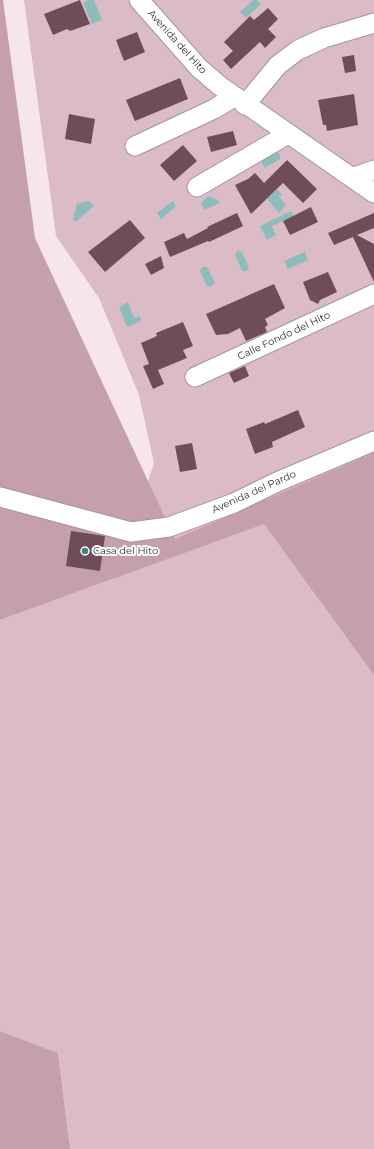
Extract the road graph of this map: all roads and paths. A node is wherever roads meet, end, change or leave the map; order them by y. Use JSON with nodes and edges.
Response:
{"nodes":[{"id":1,"x":139,"y":0,"type":"edge"},
{"id":2,"x":374,"y":23,"type":"edge"},
{"id":3,"x":240,"y":101,"type":"junction"},
{"id":4,"x":288,"y":134,"type":"junction"},
{"id":5,"x":135,"y":146,"type":"dead end"},
{"id":6,"x":374,"y":170,"type":"edge"},
{"id":7,"x":352,"y":178,"type":"junction"},
{"id":8,"x":197,"y":187,"type":"dead end"},
{"id":9,"x":374,"y":193,"type":"edge"},
{"id":10,"x":374,"y":294,"type":"edge"},
{"id":11,"x":195,"y":377,"type":"dead end"},
{"id":12,"x":374,"y":440,"type":"edge"},
{"id":13,"x":0,"y":497,"type":"edge"}],
"edges":[{"from":1,"to":3,"type":"street","name":"Avenida del Hito"},
{"from":2,"to":3,"type":"street"},
{"from":3,"to":4,"type":"street","name":"Avenida del Hito"},
{"from":3,"to":5,"type":"street"},
{"from":4,"to":7,"type":"street","name":"Avenida del Hito"},
{"from":4,"to":8,"type":"street"},
{"from":6,"to":7,"type":"street"},
{"from":7,"to":9,"type":"street","name":"Avenida del Hito"},
{"from":10,"to":11,"type":"street","name":"Calle Fondo del Hito"},
{"from":12,"to":13,"type":"street","name":"Avenida del Pardo"}]}
